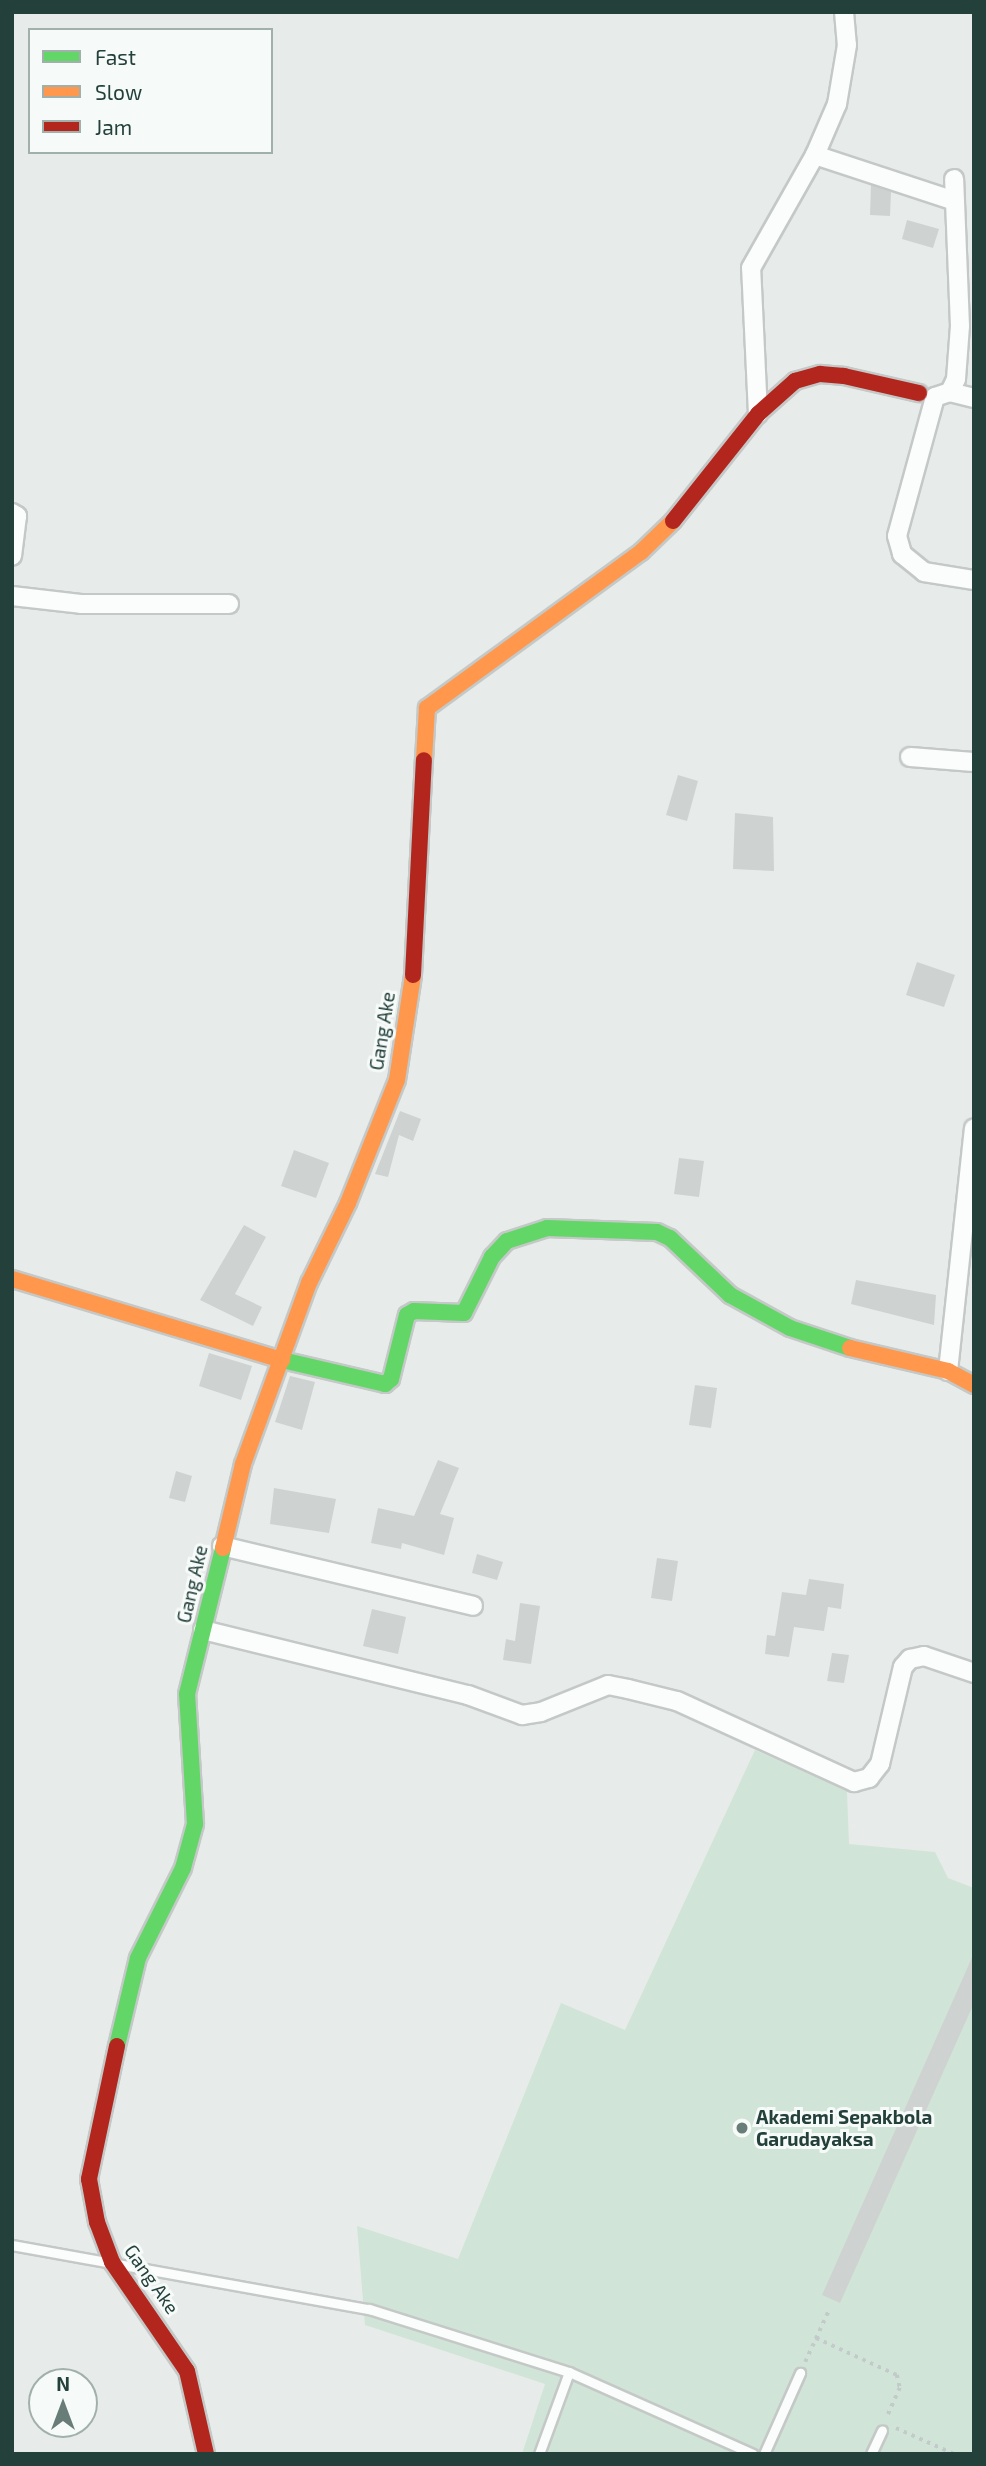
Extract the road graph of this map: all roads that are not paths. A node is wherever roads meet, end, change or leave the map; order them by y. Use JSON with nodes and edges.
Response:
{"nodes":[{"id":1,"x":844,"y":12,"type":"edge"},
{"id":2,"x":815,"y":155,"type":"junction"},
{"id":3,"x":954,"y":179,"type":"dead end"},
{"id":4,"x":955,"y":201,"type":"junction"},
{"id":5,"x":950,"y":392,"type":"junction"},
{"id":6,"x":919,"y":393,"type":"dead end"},
{"id":7,"x":974,"y":398,"type":"edge"},
{"id":8,"x":758,"y":414,"type":"junction"},
{"id":9,"x":12,"y":513,"type":"edge"},
{"id":10,"x":12,"y":556,"type":"edge"},
{"id":11,"x":974,"y":580,"type":"edge"},
{"id":12,"x":12,"y":596,"type":"edge"},
{"id":13,"x":229,"y":604,"type":"dead end"},
{"id":14,"x":910,"y":757,"type":"dead end"},
{"id":15,"x":974,"y":762,"type":"edge"},
{"id":16,"x":974,"y":1128,"type":"edge"},
{"id":17,"x":12,"y":1279,"type":"edge"},
{"id":18,"x":279,"y":1359,"type":"junction"},
{"id":19,"x":948,"y":1371,"type":"junction"},
{"id":20,"x":974,"y":1385,"type":"edge"},
{"id":21,"x":222,"y":1546,"type":"junction"},
{"id":22,"x":473,"y":1606,"type":"dead end"},
{"id":23,"x":203,"y":1630,"type":"junction"},
{"id":24,"x":974,"y":1673,"type":"edge"},
{"id":25,"x":12,"y":2245,"type":"edge"},
{"id":26,"x":112,"y":2262,"type":"junction"},
{"id":27,"x":569,"y":2372,"type":"junction"},
{"id":28,"x":800,"y":2374,"type":"road end"},
{"id":29,"x":882,"y":2430,"type":"dead end"},
{"id":30,"x":206,"y":2454,"type":"edge"},
{"id":31,"x":539,"y":2454,"type":"edge"},
{"id":32,"x":753,"y":2454,"type":"edge"},
{"id":33,"x":764,"y":2454,"type":"edge"},
{"id":34,"x":871,"y":2454,"type":"edge"}],
"edges":[{"from":1,"to":2,"type":"street"},
{"from":2,"to":4,"type":"street"},
{"from":2,"to":8,"type":"street"},
{"from":3,"to":4,"type":"street"},
{"from":4,"to":5,"type":"street"},
{"from":5,"to":7,"type":"street"},
{"from":5,"to":11,"type":"street"},
{"from":6,"to":8,"type":"street"},
{"from":8,"to":18,"type":"street","name":"Gang Ake"},
{"from":9,"to":10,"type":"street"},
{"from":12,"to":13,"type":"street"},
{"from":14,"to":15,"type":"street"},
{"from":16,"to":19,"type":"street"},
{"from":17,"to":18,"type":"street"},
{"from":18,"to":19,"type":"street"},
{"from":18,"to":21,"type":"street","name":"Gang Ake"},
{"from":19,"to":20,"type":"street"},
{"from":21,"to":22,"type":"street"},
{"from":21,"to":23,"type":"street","name":"Gang Ake"},
{"from":23,"to":24,"type":"street"},
{"from":23,"to":26,"type":"street","name":"Gang Ake"},
{"from":25,"to":26,"type":"lane"},
{"from":26,"to":27,"type":"lane"},
{"from":26,"to":30,"type":"street","name":"Gang Ake"},
{"from":27,"to":31,"type":"lane"},
{"from":27,"to":32,"type":"lane"},
{"from":28,"to":33,"type":"lane"},
{"from":29,"to":34,"type":"lane"}]}
